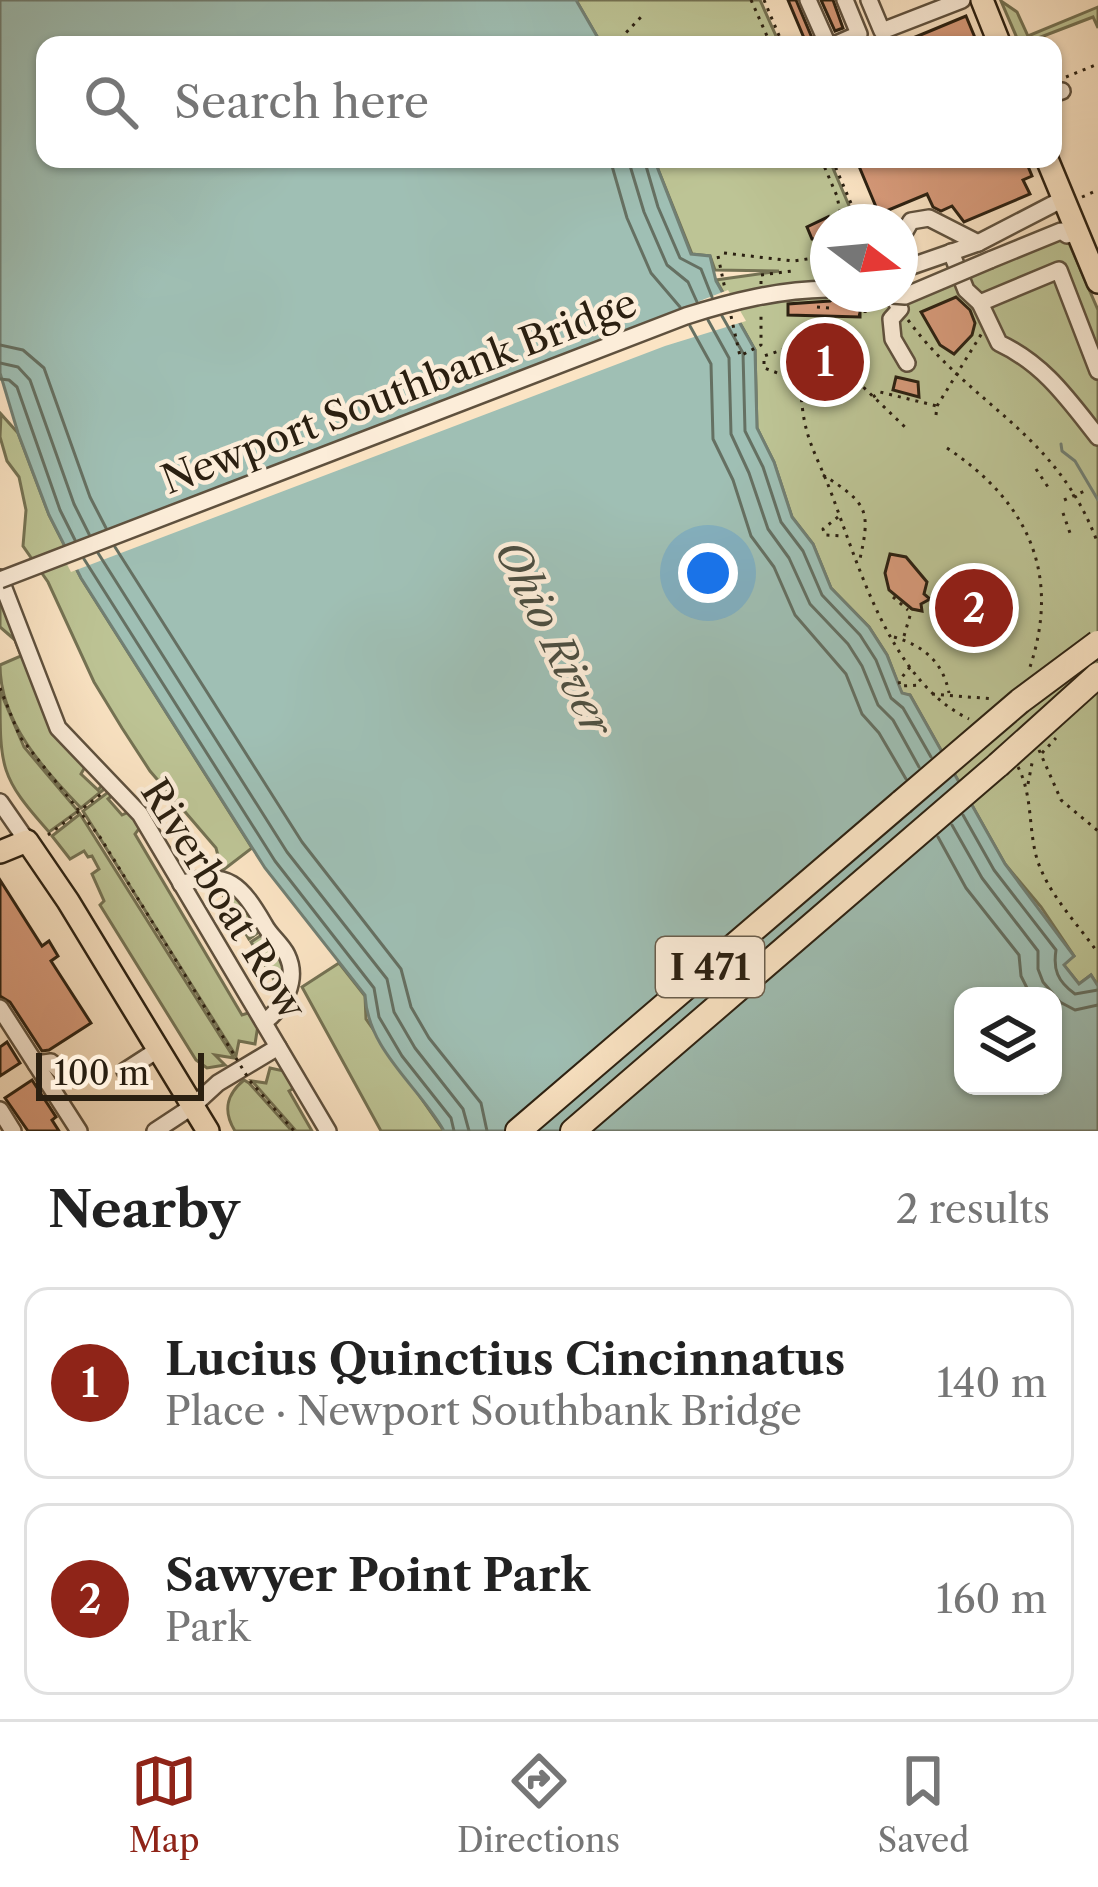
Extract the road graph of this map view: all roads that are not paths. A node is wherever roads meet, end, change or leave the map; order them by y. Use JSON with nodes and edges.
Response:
{"nodes":[{"id":1,"x":808,"y":0,"type":"edge"},
{"id":2,"x":844,"y":0,"type":"edge"},
{"id":3,"x":869,"y":0,"type":"edge"},
{"id":4,"x":981,"y":1,"type":"edge"},
{"id":5,"x":826,"y":36,"type":"edge"},
{"id":6,"x":854,"y":36,"type":"edge"},
{"id":7,"x":996,"y":36,"type":"edge"},
{"id":8,"x":1053,"y":168,"type":"edge"},
{"id":9,"x":1072,"y":198,"type":"junction"},
{"id":10,"x":918,"y":219,"type":"edge"},
{"id":11,"x":1076,"y":231,"type":"junction"},
{"id":12,"x":978,"y":243,"type":"junction"},
{"id":13,"x":951,"y":253,"type":"junction"},
{"id":14,"x":918,"y":264,"type":"edge"},
{"id":15,"x":1098,"y":282,"type":"edge"},
{"id":16,"x":918,"y":290,"type":"edge"},
{"id":17,"x":810,"y":297,"type":"edge"},
{"id":18,"x":980,"y":303,"type":"junction"},
{"id":19,"x":893,"y":312,"type":"edge"},
{"id":20,"x":907,"y":363,"type":"dead end"},
{"id":21,"x":1098,"y":371,"type":"edge"},
{"id":22,"x":1098,"y":437,"type":"edge"},
{"id":23,"x":0,"y":579,"type":"edge"},
{"id":24,"x":1098,"y":623,"type":"edge"},
{"id":25,"x":1098,"y":643,"type":"edge"},
{"id":26,"x":1098,"y":675,"type":"edge"},
{"id":27,"x":1017,"y":693,"type":"junction"},
{"id":28,"x":1098,"y":699,"type":"edge"},
{"id":29,"x":1007,"y":765,"type":"junction"},
{"id":30,"x":0,"y":802,"type":"edge"},
{"id":31,"x":37,"y":838,"type":"junction"},
{"id":32,"x":0,"y":852,"type":"edge"},
{"id":33,"x":181,"y":884,"type":"junction"},
{"id":34,"x":0,"y":1008,"type":"edge"},
{"id":35,"x":264,"y":1022,"type":"junction"},
{"id":36,"x":278,"y":1047,"type":"junction"},
{"id":37,"x":159,"y":1049,"type":"junction"},
{"id":38,"x":36,"y":1064,"type":"junction"},
{"id":39,"x":125,"y":1071,"type":"dead end"},
{"id":40,"x":61,"y":1072,"type":"dead end"},
{"id":41,"x":194,"y":1106,"type":"junction"},
{"id":42,"x":0,"y":1110,"type":"edge"},
{"id":43,"x":14,"y":1131,"type":"edge"},
{"id":44,"x":79,"y":1131,"type":"edge"},
{"id":45,"x":155,"y":1131,"type":"edge"},
{"id":46,"x":208,"y":1131,"type":"edge"},
{"id":47,"x":328,"y":1131,"type":"edge"},
{"id":48,"x":518,"y":1131,"type":"edge"},
{"id":49,"x":573,"y":1131,"type":"edge"}],
"edges":[{"from":1,"to":5,"type":"street"},
{"from":2,"to":6,"type":"street"},
{"from":3,"to":4,"type":"street"},
{"from":4,"to":7,"type":"main road"},
{"from":8,"to":9,"type":"main road"},
{"from":9,"to":11,"type":"main road"},
{"from":9,"to":12,"type":"street"},
{"from":10,"to":12,"type":"street"},
{"from":11,"to":15,"type":"main road"},
{"from":11,"to":16,"type":"street","bridge":true},
{"from":12,"to":13,"type":"street"},
{"from":13,"to":14,"type":"street"},
{"from":13,"to":18,"type":"street"},
{"from":17,"to":23,"type":"street","name":"Newport Southbank Bridge","bridge":true},
{"from":18,"to":21,"type":"street"},
{"from":18,"to":22,"type":"street"},
{"from":19,"to":20,"type":"street"},
{"from":23,"to":33,"type":"street","name":"Riverboat Row"},
{"from":24,"to":27,"type":"highway","bridge":true},
{"from":25,"to":27,"type":"highway","number":"I 471","bridge":true},
{"from":26,"to":29,"type":"highway","number":"I 471","bridge":true},
{"from":27,"to":48,"type":"highway","number":"I 471","bridge":true},
{"from":28,"to":29,"type":"highway","bridge":true},
{"from":29,"to":49,"type":"highway","number":"I 471"},
{"from":30,"to":31,"type":"street"},
{"from":31,"to":32,"type":"main road"},
{"from":31,"to":37,"type":"main road"},
{"from":33,"to":35,"type":"street","name":"Riverboat Row"},
{"from":33,"to":35,"type":"street"},
{"from":34,"to":38,"type":"street"},
{"from":35,"to":36,"type":"street","name":"Riverboat Row"},
{"from":36,"to":41,"type":"street"},
{"from":36,"to":47,"type":"street","name":"Riverboat Row"},
{"from":37,"to":39,"type":"street"},
{"from":37,"to":41,"type":"main road"},
{"from":38,"to":40,"type":"street"},
{"from":38,"to":44,"type":"street"},
{"from":41,"to":45,"type":"street"},
{"from":41,"to":46,"type":"main road"},
{"from":42,"to":43,"type":"street"}]}
